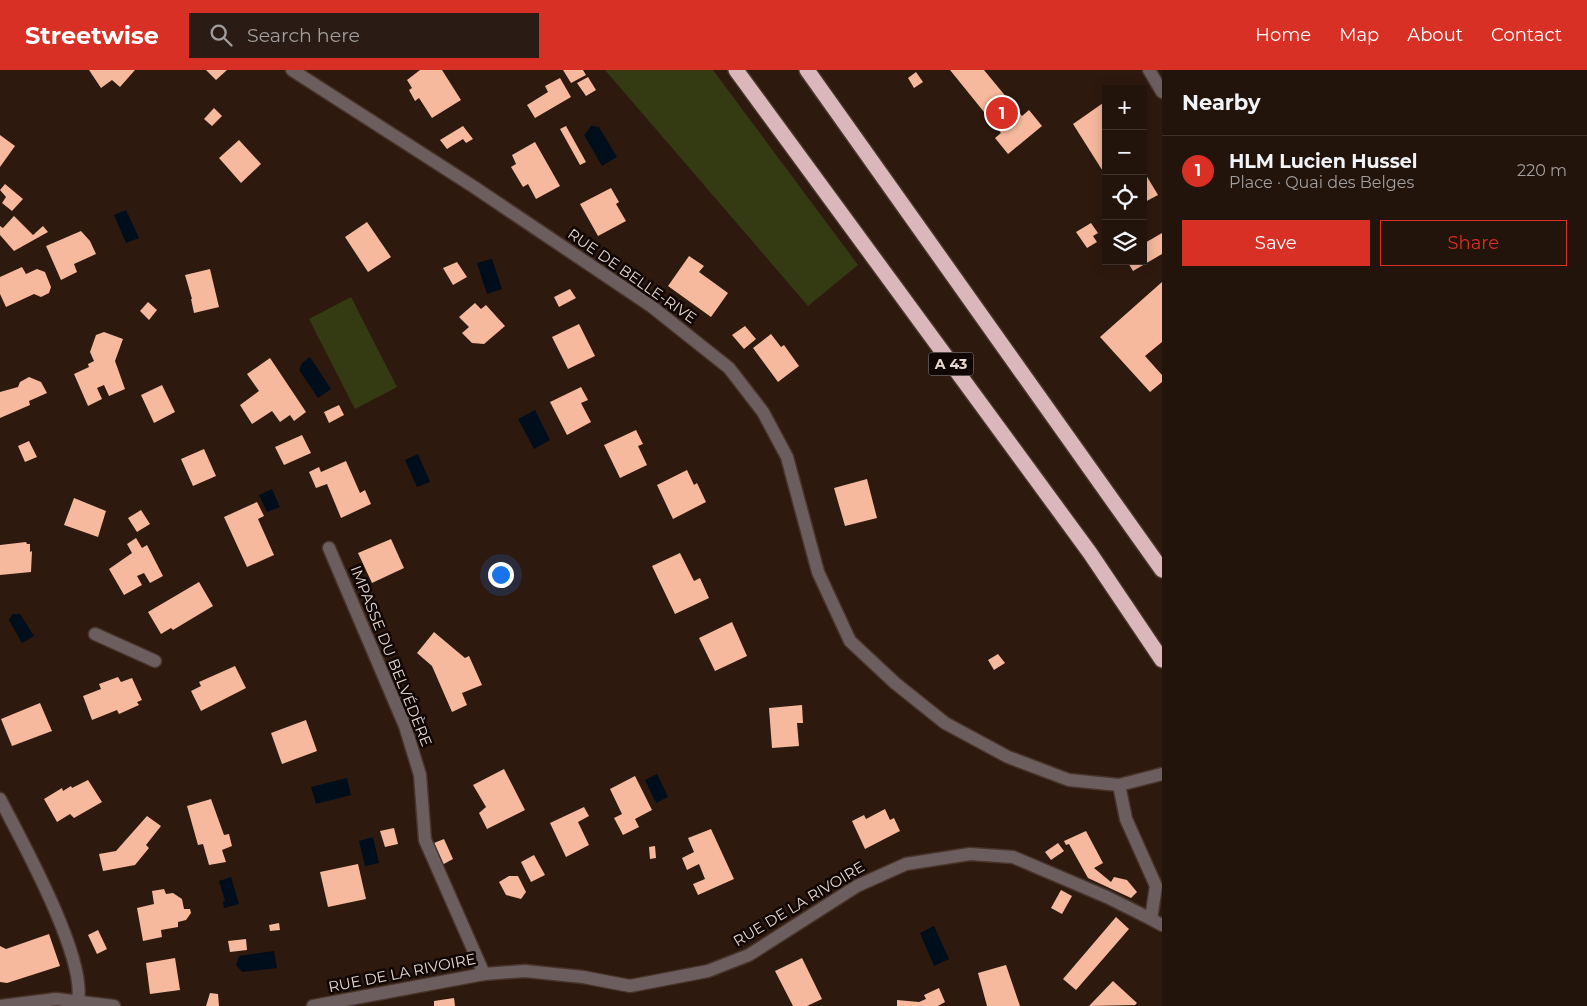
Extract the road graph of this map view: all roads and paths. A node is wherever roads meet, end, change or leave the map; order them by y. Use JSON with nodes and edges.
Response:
{"nodes":[{"id":1,"x":292,"y":70,"type":"edge"},
{"id":2,"x":736,"y":70,"type":"edge"},
{"id":3,"x":807,"y":70,"type":"edge"},
{"id":4,"x":1149,"y":70,"type":"edge"},
{"id":5,"x":1162,"y":92,"type":"edge"},
{"id":6,"x":329,"y":548,"type":"dead end"},
{"id":7,"x":1162,"y":570,"type":"edge"},
{"id":8,"x":95,"y":634,"type":"dead end"},
{"id":9,"x":1162,"y":660,"type":"edge"},
{"id":10,"x":155,"y":661,"type":"dead end"},
{"id":11,"x":1160,"y":774,"type":"edge"},
{"id":12,"x":1119,"y":784,"type":"junction"},
{"id":13,"x":0,"y":800,"type":"edge"},
{"id":14,"x":1157,"y":922,"type":"edge"},
{"id":15,"x":484,"y":974,"type":"junction"},
{"id":16,"x":78,"y":1000,"type":"junction"},
{"id":17,"x":0,"y":1006,"type":"edge"},
{"id":18,"x":114,"y":1006,"type":"edge"},
{"id":19,"x":313,"y":1006,"type":"edge"}],
"edges":[{"from":1,"to":12,"type":"street","name":"RUE DE BELLE-RIVE"},
{"from":2,"to":9,"type":"highway","number":"A 43"},
{"from":3,"to":7,"type":"highway"},
{"from":4,"to":5,"type":"street"},
{"from":6,"to":15,"type":"street","name":"IMPASSE DU BELVÉDÈRE"},
{"from":8,"to":10,"type":"street"},
{"from":11,"to":12,"type":"street","name":"RUE DE BELLE-RIVE"},
{"from":12,"to":14,"type":"street","name":"RUE DE LA RIVOIRE"},
{"from":13,"to":16,"type":"street"},
{"from":14,"to":15,"type":"street","name":"RUE DE LA RIVOIRE"},
{"from":15,"to":19,"type":"street","name":"RUE DE LA RIVOIRE"},
{"from":16,"to":17,"type":"street"},
{"from":16,"to":18,"type":"street"}]}
